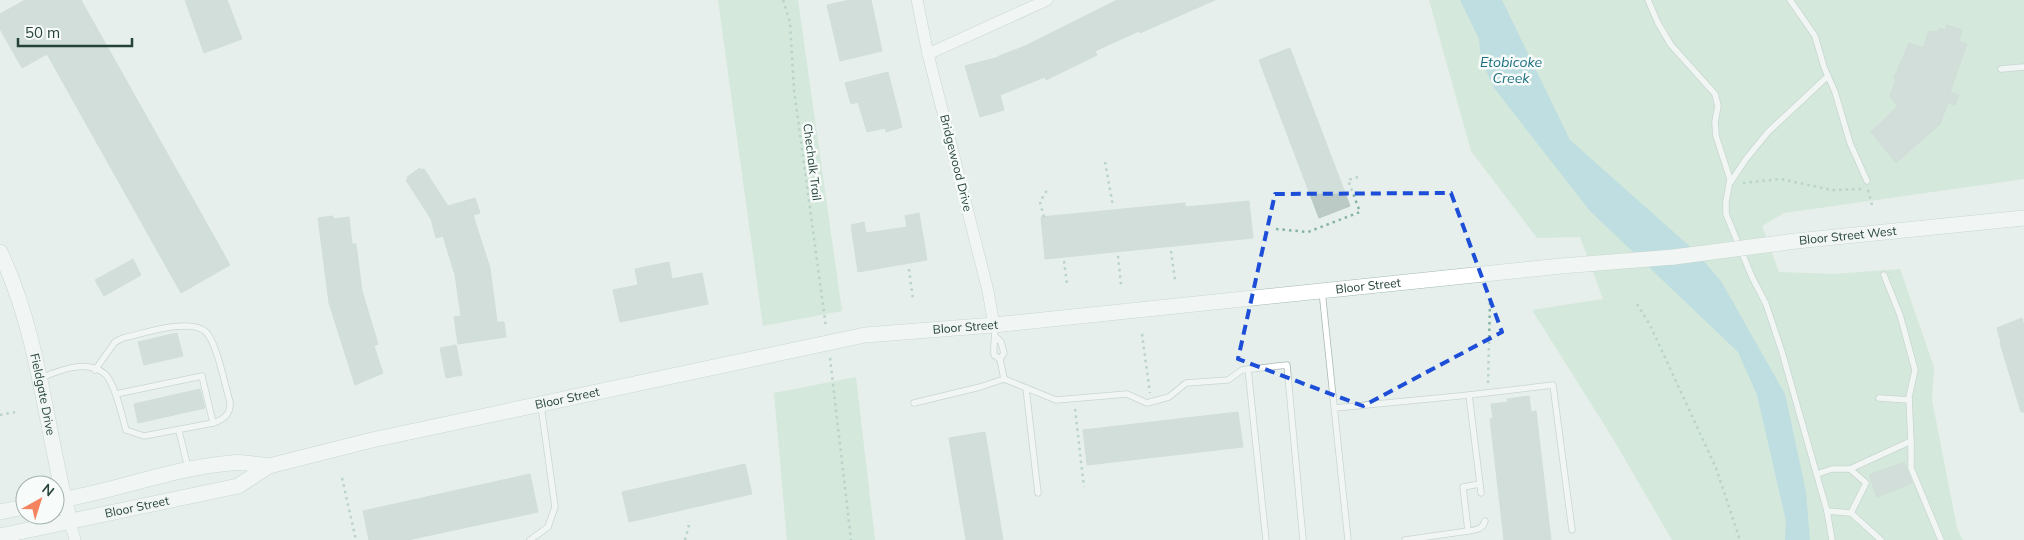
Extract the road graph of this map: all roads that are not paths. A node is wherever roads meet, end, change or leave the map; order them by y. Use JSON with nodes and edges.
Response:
{"nodes":[{"id":1,"x":917,"y":0,"type":"edge"},
{"id":2,"x":1047,"y":0,"type":"edge"},
{"id":3,"x":1648,"y":0,"type":"edge"},
{"id":4,"x":1790,"y":0,"type":"edge"},
{"id":5,"x":928,"y":54,"type":"junction"},
{"id":6,"x":2024,"y":67,"type":"edge"},
{"id":7,"x":2001,"y":69,"type":"dead end"},
{"id":8,"x":1828,"y":76,"type":"junction"},
{"id":9,"x":1867,"y":181,"type":"dead end"},
{"id":10,"x":1729,"y":184,"type":"junction"},
{"id":11,"x":2024,"y":218,"type":"edge"},
{"id":12,"x":0,"y":252,"type":"edge"},
{"id":13,"x":1674,"y":257,"type":"joint"},
{"id":14,"x":1884,"y":275,"type":"dead end"},
{"id":15,"x":1322,"y":291,"type":"junction"},
{"id":16,"x":995,"y":331,"type":"junction"},
{"id":17,"x":1248,"y":369,"type":"junction"},
{"id":18,"x":96,"y":370,"type":"junction"},
{"id":19,"x":39,"y":378,"type":"junction"},
{"id":20,"x":1004,"y":379,"type":"junction"},
{"id":21,"x":1026,"y":388,"type":"junction"},
{"id":22,"x":116,"y":394,"type":"junction"},
{"id":23,"x":1469,"y":395,"type":"junction"},
{"id":24,"x":1880,"y":398,"type":"dead end"},
{"id":25,"x":1909,"y":400,"type":"junction"},
{"id":26,"x":914,"y":403,"type":"dead end"},
{"id":27,"x":541,"y":404,"type":"junction"},
{"id":28,"x":1334,"y":408,"type":"junction"},
{"id":29,"x":212,"y":423,"type":"junction"},
{"id":30,"x":179,"y":431,"type":"junction"},
{"id":31,"x":1912,"y":441,"type":"junction"},
{"id":32,"x":269,"y":466,"type":"junction"},
{"id":33,"x":189,"y":469,"type":"junction"},
{"id":34,"x":1850,"y":469,"type":"junction"},
{"id":35,"x":1817,"y":474,"type":"junction"},
{"id":36,"x":56,"y":475,"type":"edge"},
{"id":37,"x":1480,"y":484,"type":"junction"},
{"id":38,"x":1038,"y":493,"type":"dead end"},
{"id":39,"x":1481,"y":493,"type":"dead end"},
{"id":40,"x":65,"y":499,"type":"edge"},
{"id":41,"x":15,"y":509,"type":"edge"},
{"id":42,"x":65,"y":511,"type":"edge"},
{"id":43,"x":1827,"y":511,"type":"junction"},
{"id":44,"x":0,"y":512,"type":"edge"},
{"id":45,"x":1851,"y":513,"type":"junction"},
{"id":46,"x":1485,"y":521,"type":"dead end"},
{"id":47,"x":70,"y":522,"type":"junction"},
{"id":48,"x":1572,"y":530,"type":"dead end"},
{"id":49,"x":1468,"y":531,"type":"junction"},
{"id":50,"x":0,"y":536,"type":"edge"},
{"id":51,"x":75,"y":540,"type":"edge"},
{"id":52,"x":530,"y":540,"type":"edge"},
{"id":53,"x":1266,"y":540,"type":"edge"},
{"id":54,"x":1303,"y":540,"type":"edge"},
{"id":55,"x":1348,"y":540,"type":"edge"},
{"id":56,"x":1405,"y":540,"type":"edge"},
{"id":57,"x":1832,"y":540,"type":"edge"},
{"id":58,"x":1881,"y":540,"type":"edge"},
{"id":59,"x":1941,"y":540,"type":"edge"}],
"edges":[{"from":1,"to":5,"type":"street","name":"Bridgewood Drive"},
{"from":2,"to":5,"type":"street"},
{"from":3,"to":10,"type":"lane"},
{"from":4,"to":8,"type":"lane"},
{"from":5,"to":16,"type":"street","name":"Bridgewood Drive"},
{"from":6,"to":7,"type":"lane"},
{"from":8,"to":9,"type":"lane"},
{"from":8,"to":10,"type":"lane"},
{"from":10,"to":35,"type":"lane"},
{"from":11,"to":13,"type":"main road","name":"Bloor Street West","bridge":true},
{"from":12,"to":19,"type":"main road","name":"Fieldgate Drive"},
{"from":13,"to":15,"type":"main road","name":"Bloor Street"},
{"from":14,"to":25,"type":"lane"},
{"from":15,"to":16,"type":"main road","name":"Bloor Street"},
{"from":15,"to":28,"type":"lane"},
{"from":16,"to":20,"type":"lane"},
{"from":16,"to":27,"type":"main road","name":"Bloor Street"},
{"from":17,"to":21,"type":"lane"},
{"from":17,"to":53,"type":"lane"},
{"from":17,"to":54,"type":"lane"},
{"from":18,"to":19,"type":"lane"},
{"from":18,"to":22,"type":"lane"},
{"from":18,"to":29,"type":"lane"},
{"from":19,"to":36,"type":"main road","name":"Fieldgate Drive"},
{"from":20,"to":21,"type":"lane"},
{"from":20,"to":26,"type":"lane"},
{"from":21,"to":38,"type":"lane"},
{"from":22,"to":29,"type":"lane"},
{"from":22,"to":30,"type":"lane"},
{"from":23,"to":28,"type":"lane"},
{"from":23,"to":37,"type":"lane"},
{"from":23,"to":48,"type":"lane"},
{"from":24,"to":25,"type":"lane"},
{"from":25,"to":31,"type":"lane"},
{"from":27,"to":32,"type":"main road","name":"Bloor Street"},
{"from":27,"to":52,"type":"lane"},
{"from":28,"to":55,"type":"lane"},
{"from":29,"to":30,"type":"lane"},
{"from":30,"to":33,"type":"lane"},
{"from":31,"to":34,"type":"lane"},
{"from":31,"to":59,"type":"lane"},
{"from":32,"to":33,"type":"main road","name":"Bloor Street"},
{"from":32,"to":47,"type":"main road","name":"Bloor Street"},
{"from":33,"to":40,"type":"main road","name":"Bloor Street"},
{"from":34,"to":35,"type":"lane"},
{"from":34,"to":45,"type":"lane"},
{"from":35,"to":43,"type":"lane"},
{"from":37,"to":39,"type":"lane"},
{"from":37,"to":49,"type":"lane"},
{"from":41,"to":44,"type":"main road"},
{"from":42,"to":47,"type":"main road","name":"Fieldgate Drive"},
{"from":43,"to":45,"type":"lane"},
{"from":43,"to":57,"type":"lane"},
{"from":45,"to":58,"type":"lane"},
{"from":46,"to":49,"type":"lane"},
{"from":47,"to":50,"type":"main road","name":"Bloor Street"},
{"from":47,"to":51,"type":"street","name":"Fieldgate Drive"},
{"from":49,"to":56,"type":"lane"}]}
